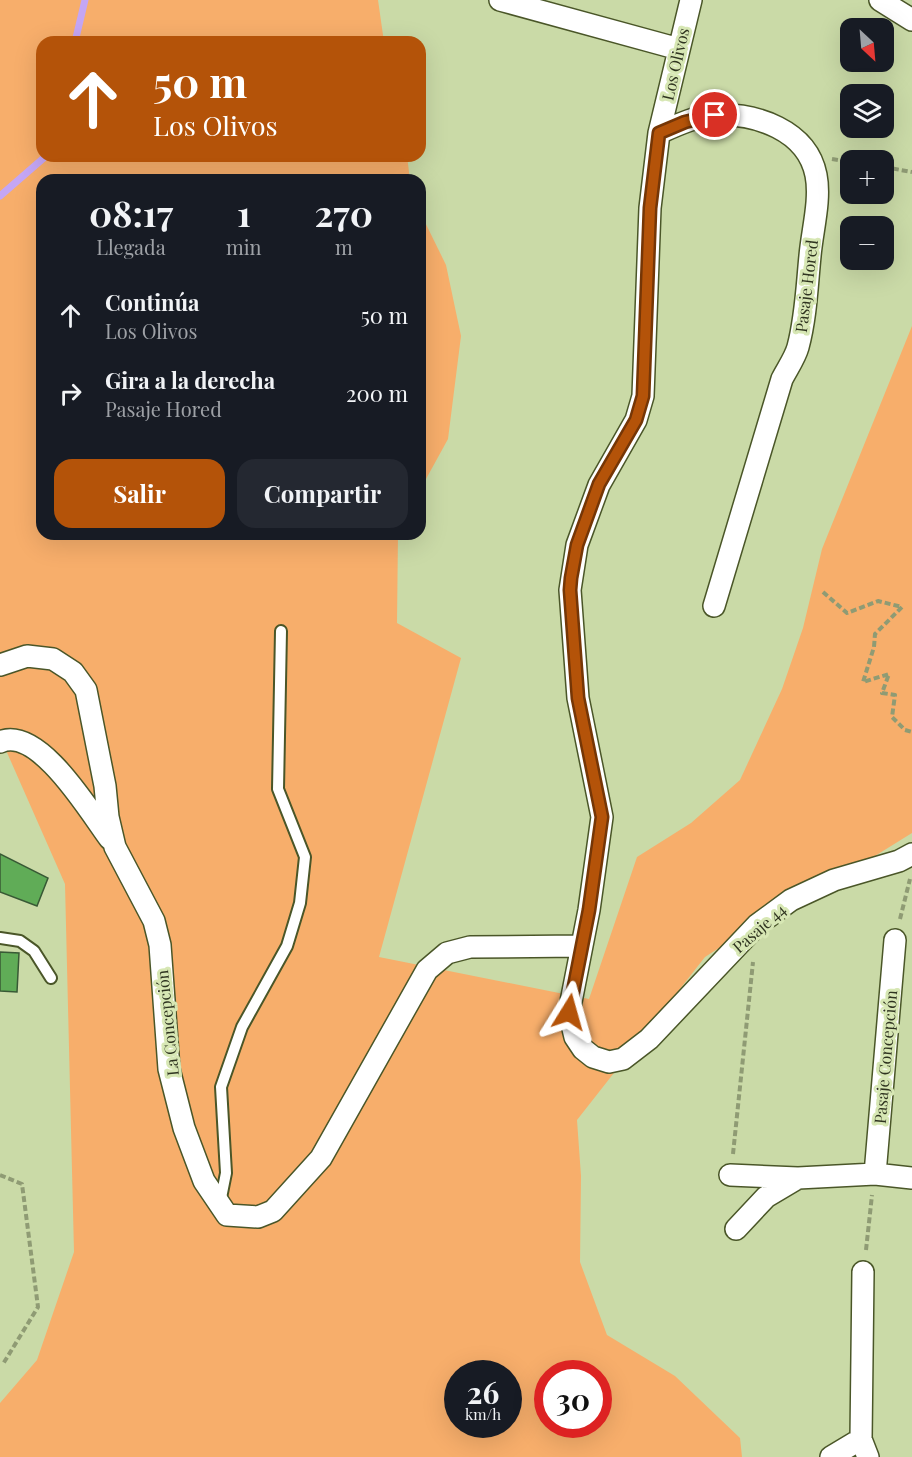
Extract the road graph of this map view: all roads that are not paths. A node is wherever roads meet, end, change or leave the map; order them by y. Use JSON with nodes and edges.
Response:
{"nodes":[{"id":1,"x":500,"y":0,"type":"edge"},
{"id":2,"x":691,"y":0,"type":"edge"},
{"id":3,"x":880,"y":0,"type":"edge"},
{"id":4,"x":912,"y":20,"type":"edge"},
{"id":5,"x":679,"y":50,"type":"junction"},
{"id":6,"x":659,"y":133,"type":"junction"},
{"id":7,"x":714,"y":606,"type":"dead end"},
{"id":8,"x":281,"y":631,"type":"dead end"},
{"id":9,"x":0,"y":665,"type":"edge"},
{"id":10,"x":0,"y":742,"type":"edge"},
{"id":11,"x":115,"y":847,"type":"junction"},
{"id":12,"x":912,"y":854,"type":"edge"},
{"id":13,"x":0,"y":938,"type":"edge"},
{"id":14,"x":895,"y":940,"type":"road end"},
{"id":15,"x":580,"y":946,"type":"junction"},
{"id":16,"x":51,"y":978,"type":"dead end"},
{"id":17,"x":875,"y":1173,"type":"junction"},
{"id":18,"x":730,"y":1175,"type":"road end"},
{"id":19,"x":798,"y":1178,"type":"junction"},
{"id":20,"x":912,"y":1178,"type":"edge"},
{"id":21,"x":219,"y":1207,"type":"junction"},
{"id":22,"x":736,"y":1229,"type":"dead end"},
{"id":23,"x":863,"y":1272,"type":"road end"},
{"id":24,"x":865,"y":1448,"type":"edge"},
{"id":25,"x":831,"y":1457,"type":"edge"}],
"edges":[{"from":1,"to":5,"type":"street"},
{"from":2,"to":5,"type":"street","name":"Los Olivos"},
{"from":3,"to":4,"type":"street"},
{"from":5,"to":6,"type":"street","name":"Los Olivos"},
{"from":6,"to":7,"type":"street","name":"Pasaje Hored"},
{"from":6,"to":15,"type":"street","name":"Los Olivos"},
{"from":8,"to":21,"type":"lane"},
{"from":9,"to":11,"type":"street","name":"La Concepción"},
{"from":10,"to":11,"type":"street"},
{"from":11,"to":21,"type":"street","name":"La Concepción"},
{"from":12,"to":15,"type":"street","name":"Pasaje 44"},
{"from":13,"to":16,"type":"lane"},
{"from":14,"to":17,"type":"street","name":"Pasaje Concepción"},
{"from":15,"to":21,"type":"street"},
{"from":17,"to":19,"type":"street"},
{"from":17,"to":20,"type":"street"},
{"from":18,"to":19,"type":"street"},
{"from":19,"to":22,"type":"street"},
{"from":23,"to":24,"type":"street"},
{"from":24,"to":25,"type":"street"}]}
